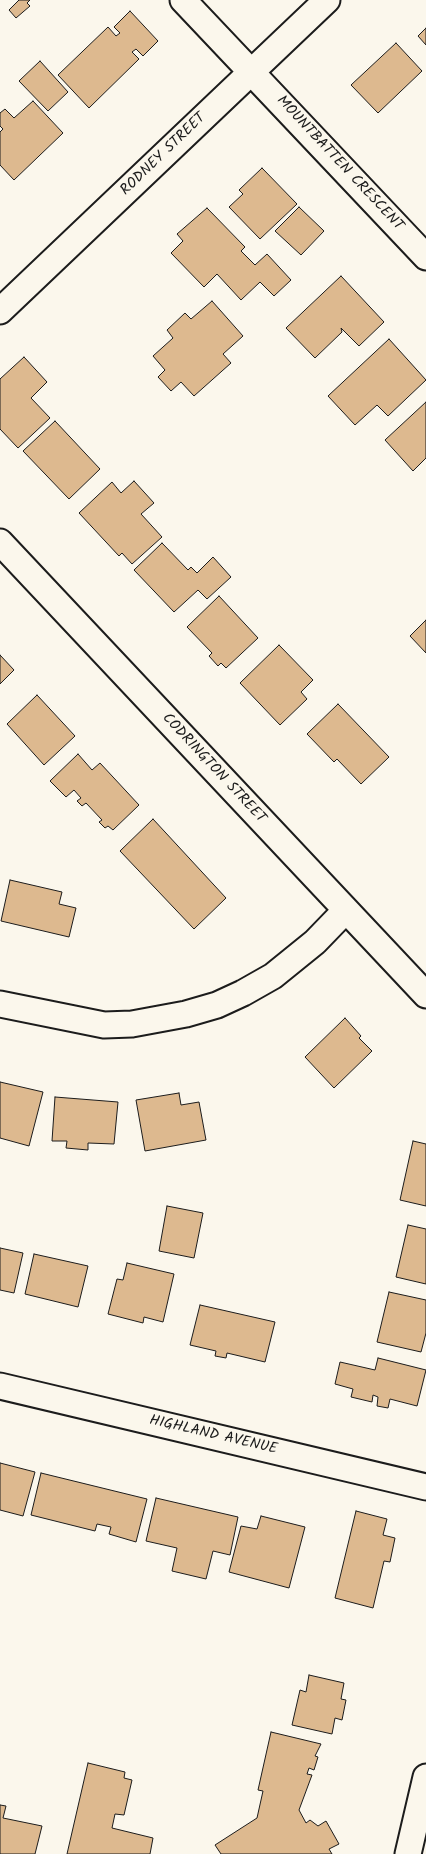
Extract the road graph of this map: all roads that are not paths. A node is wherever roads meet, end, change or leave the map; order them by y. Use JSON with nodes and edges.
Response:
{"nodes":[{"id":1,"x":183,"y":0,"type":"edge"},
{"id":2,"x":327,"y":0,"type":"edge"},
{"id":3,"x":251,"y":72,"type":"junction"},
{"id":4,"x":426,"y":257,"type":"edge"},
{"id":5,"x":0,"y":311,"type":"edge"},
{"id":6,"x":0,"y":542,"type":"edge"},
{"id":7,"x":345,"y":911,"type":"junction"},
{"id":8,"x":426,"y":995,"type":"edge"},
{"id":9,"x":0,"y":1004,"type":"edge"},
{"id":10,"x":0,"y":1386,"type":"edge"},
{"id":11,"x":426,"y":1487,"type":"edge"},
{"id":12,"x":426,"y":1777,"type":"edge"},
{"id":13,"x":408,"y":1854,"type":"edge"}],
"edges":[{"from":1,"to":3,"type":"street","name":"MOUNTBATTEN CRESCENT"},
{"from":2,"to":3,"type":"street","name":"RODNEY STREET"},
{"from":3,"to":4,"type":"street","name":"MOUNTBATTEN CRESCENT"},
{"from":3,"to":5,"type":"street","name":"RODNEY STREET"},
{"from":6,"to":7,"type":"street","name":"CODRINGTON STREET"},
{"from":7,"to":8,"type":"street","name":"CODRINGTON STREET"},
{"from":7,"to":9,"type":"street"},
{"from":10,"to":11,"type":"street","name":"HIGHLAND AVENUE"},
{"from":12,"to":13,"type":"street"}]}
